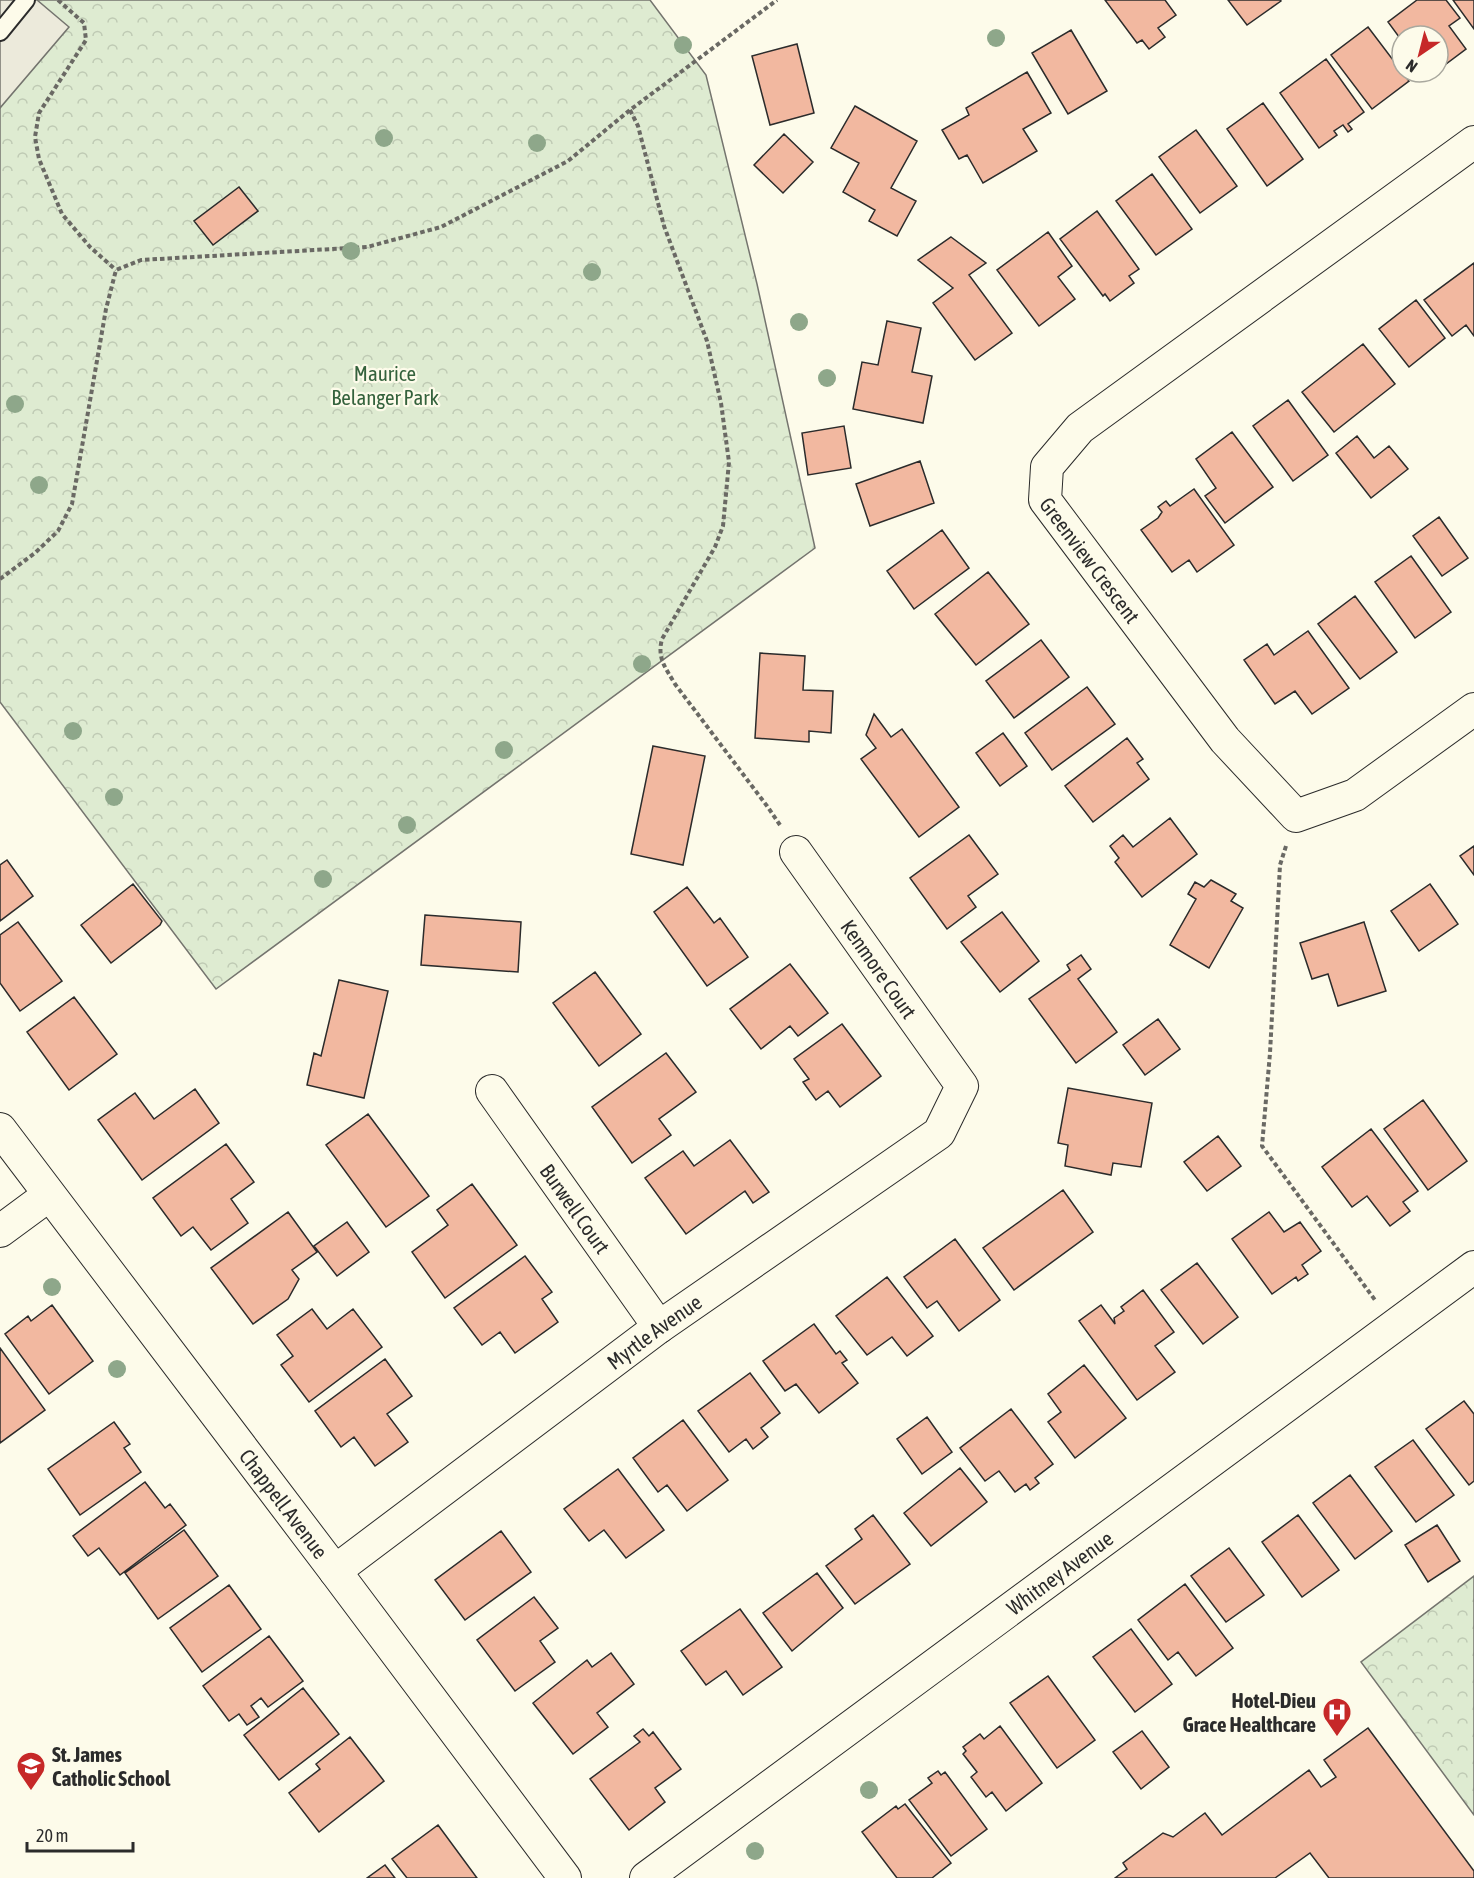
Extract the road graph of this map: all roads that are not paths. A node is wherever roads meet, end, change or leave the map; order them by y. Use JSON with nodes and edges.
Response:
{"nodes":[{"id":1,"x":26,"y":0,"type":"edge"},
{"id":2,"x":0,"y":32,"type":"edge"},
{"id":3,"x":1474,"y":142,"type":"edge"},
{"id":4,"x":1474,"y":709,"type":"edge"},
{"id":5,"x":796,"y":852,"type":"road end"},
{"id":6,"x":962,"y":1086,"type":"joint"},
{"id":7,"x":492,"y":1091,"type":"dead end"},
{"id":8,"x":0,"y":1129,"type":"edge"},
{"id":9,"x":49,"y":1195,"type":"junction"},
{"id":10,"x":0,"y":1232,"type":"edge"},
{"id":11,"x":1474,"y":1267,"type":"edge"},
{"id":12,"x":659,"y":1327,"type":"junction"},
{"id":13,"x":335,"y":1571,"type":"junction"},
{"id":14,"x":565,"y":1878,"type":"edge"},
{"id":15,"x":646,"y":1878,"type":"edge"}],
"edges":[{"from":1,"to":2,"type":"lane"},
{"from":3,"to":4,"type":"street","name":"Greenview Crescent"},
{"from":5,"to":6,"type":"street","name":"Kenmore Court"},
{"from":6,"to":12,"type":"street","name":"Myrtle Avenue"},
{"from":7,"to":12,"type":"street","name":"Burwell Court"},
{"from":8,"to":9,"type":"street","name":"Chappell Avenue"},
{"from":9,"to":10,"type":"street"},
{"from":9,"to":13,"type":"street","name":"Chappell Avenue"},
{"from":11,"to":15,"type":"street","name":"Whitney Avenue"},
{"from":12,"to":13,"type":"street","name":"Myrtle Avenue"},
{"from":13,"to":14,"type":"street","name":"Chappell Avenue"}]}
